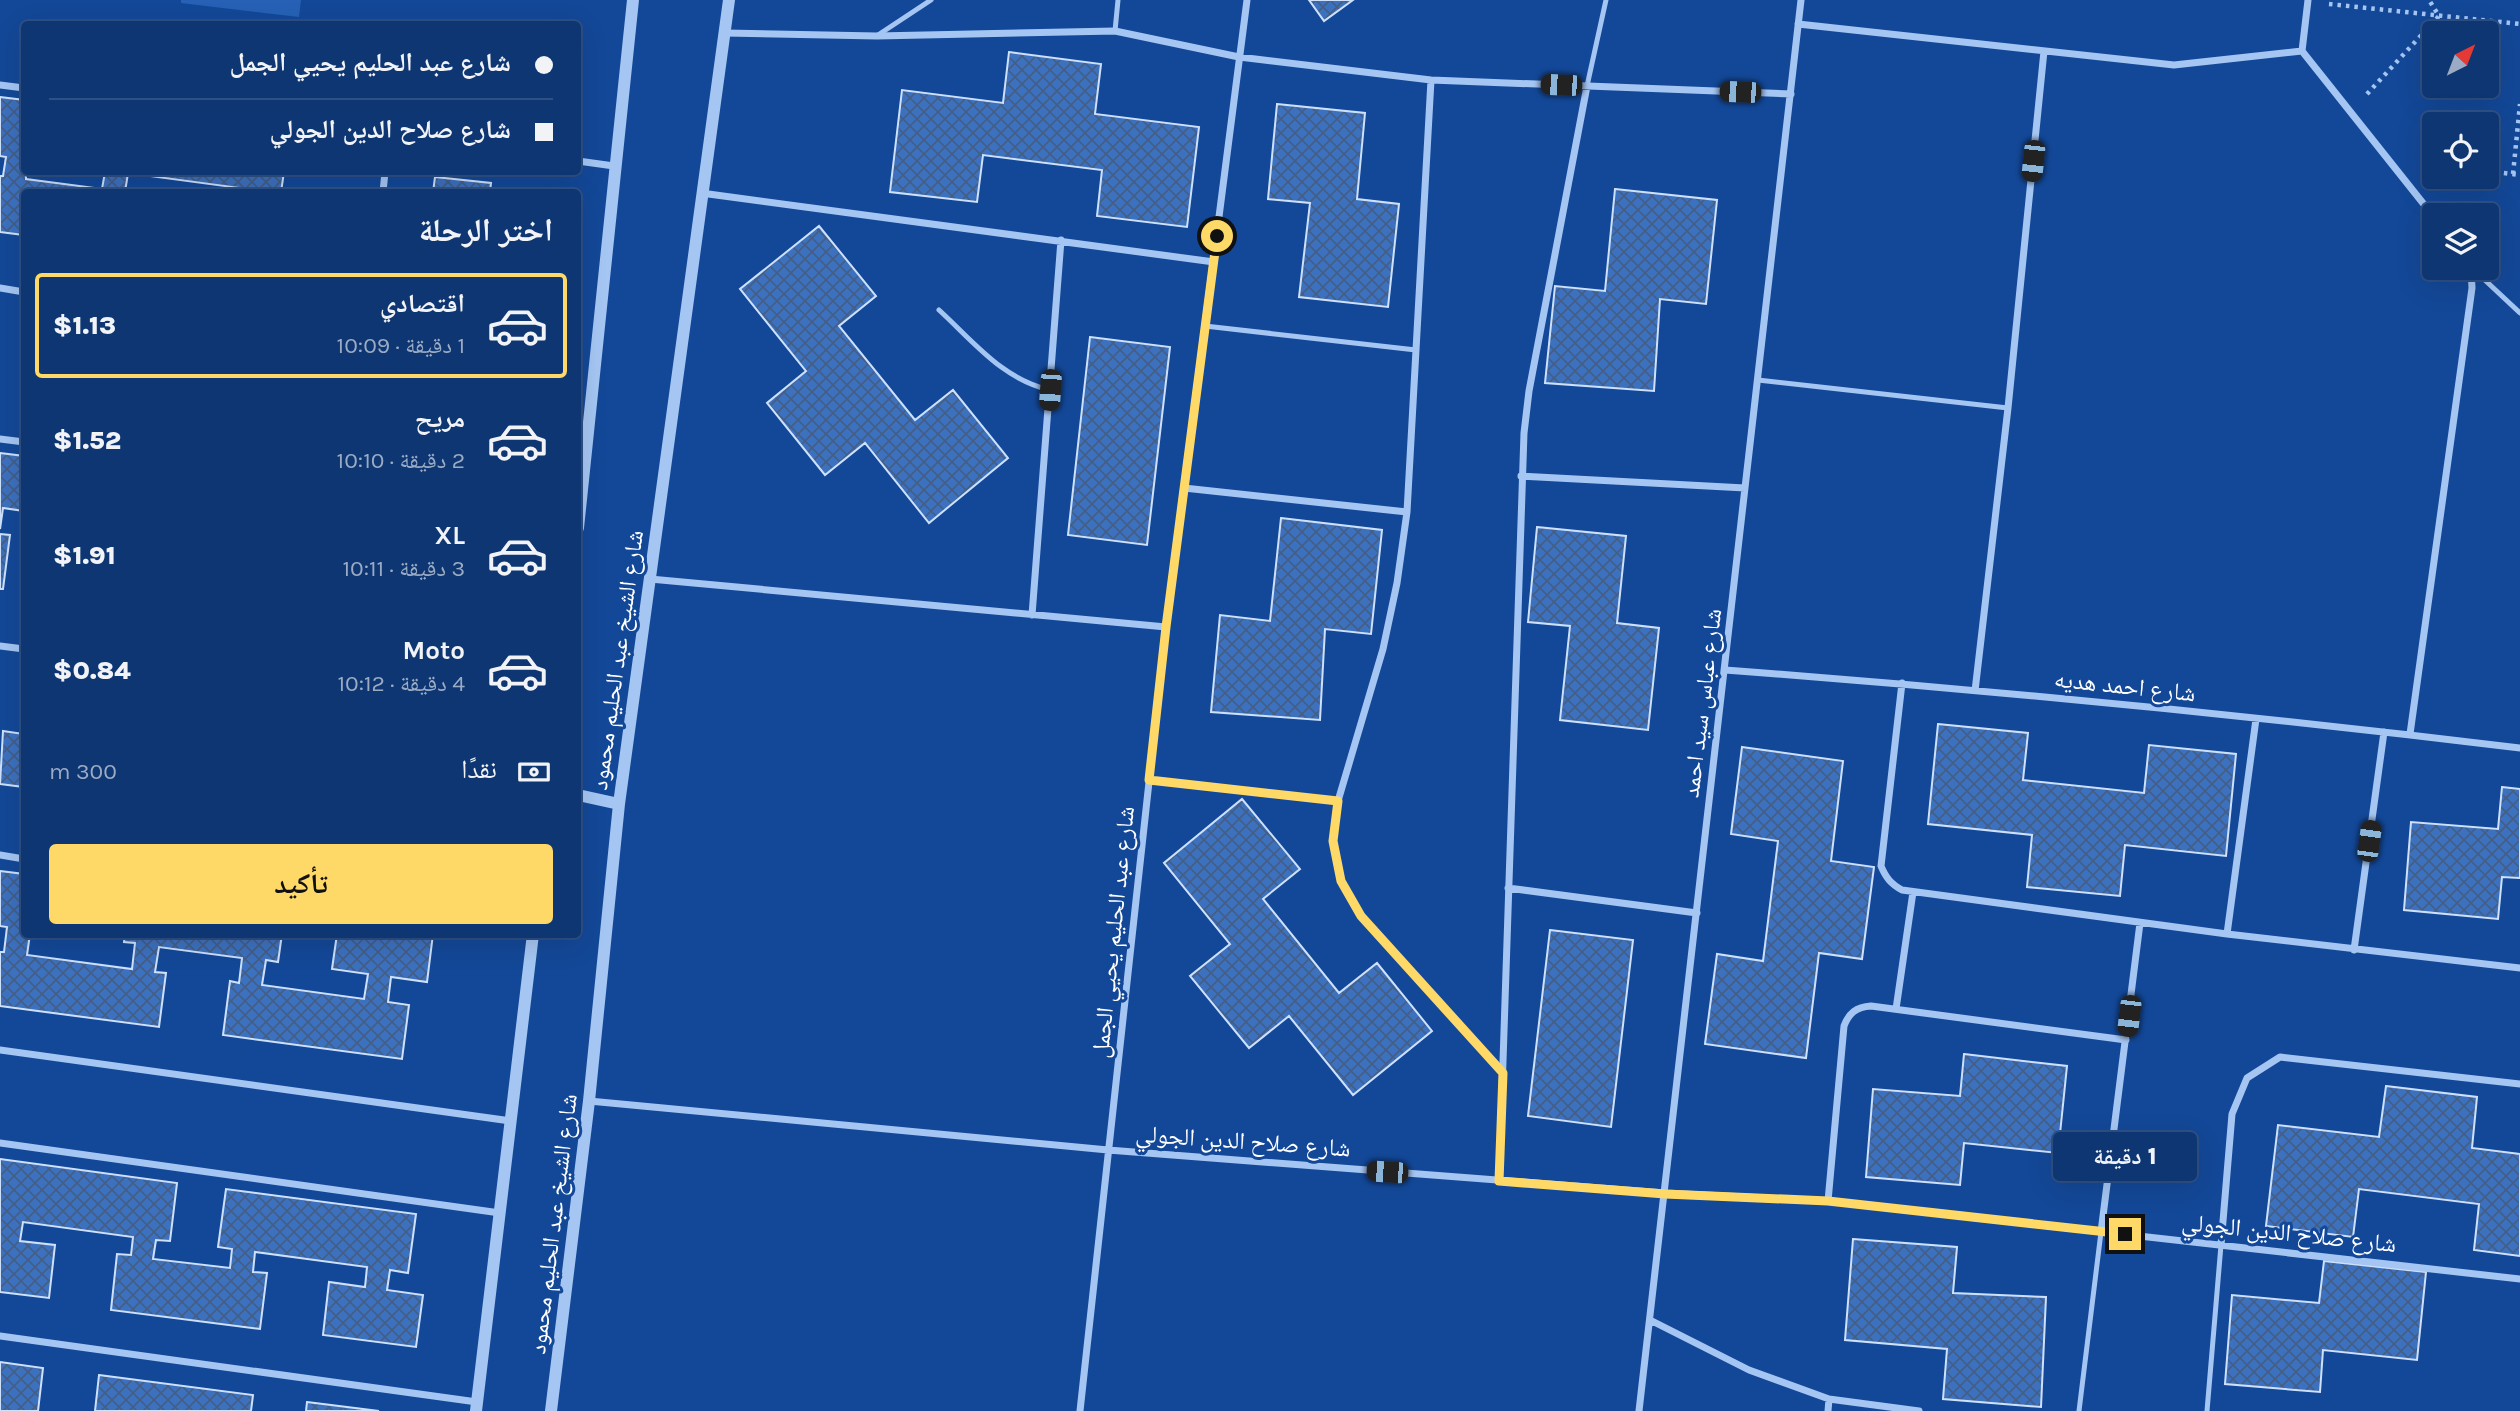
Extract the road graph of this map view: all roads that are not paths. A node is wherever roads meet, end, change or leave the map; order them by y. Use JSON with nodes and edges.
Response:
{"nodes":[{"id":1,"x":633,"y":0,"type":"edge"},
{"id":2,"x":729,"y":0,"type":"edge"},
{"id":3,"x":931,"y":0,"type":"edge"},
{"id":4,"x":1118,"y":0,"type":"edge"},
{"id":5,"x":1247,"y":0,"type":"edge"},
{"id":6,"x":1606,"y":0,"type":"edge"},
{"id":7,"x":1801,"y":0,"type":"edge"},
{"id":8,"x":2308,"y":1,"type":"edge"},
{"id":9,"x":1798,"y":24,"type":"junction"},
{"id":10,"x":1115,"y":31,"type":"junction"},
{"id":11,"x":726,"y":33,"type":"junction"},
{"id":12,"x":877,"y":36,"type":"junction"},
{"id":13,"x":2044,"y":51,"type":"junction"},
{"id":14,"x":2302,"y":51,"type":"junction"},
{"id":15,"x":1239,"y":57,"type":"junction"},
{"id":16,"x":1431,"y":80,"type":"junction"},
{"id":17,"x":0,"y":85,"type":"edge"},
{"id":18,"x":1587,"y":86,"type":"junction"},
{"id":19,"x":21,"y":88,"type":"edge"},
{"id":20,"x":1791,"y":94,"type":"junction"},
{"id":21,"x":581,"y":161,"type":"edge"},
{"id":22,"x":614,"y":166,"type":"junction"},
{"id":23,"x":701,"y":192,"type":"junction"},
{"id":24,"x":2424,"y":203,"type":"edge"},
{"id":25,"x":1061,"y":240,"type":"junction"},
{"id":26,"x":1214,"y":262,"type":"junction"},
{"id":27,"x":2472,"y":280,"type":"edge"},
{"id":28,"x":2484,"y":280,"type":"edge"},
{"id":29,"x":0,"y":288,"type":"edge"},
{"id":30,"x":21,"y":292,"type":"edge"},
{"id":31,"x":939,"y":310,"type":"dead end"},
{"id":32,"x":2520,"y":313,"type":"edge"},
{"id":33,"x":1205,"y":326,"type":"junction"},
{"id":34,"x":1416,"y":350,"type":"junction"},
{"id":35,"x":1758,"y":380,"type":"junction"},
{"id":36,"x":1050,"y":390,"type":"junction"},
{"id":37,"x":2008,"y":408,"type":"junction"},
{"id":38,"x":0,"y":439,"type":"edge"},
{"id":39,"x":21,"y":442,"type":"edge"},
{"id":40,"x":1521,"y":476,"type":"junction"},
{"id":41,"x":1184,"y":488,"type":"junction"},
{"id":42,"x":1745,"y":488,"type":"junction"},
{"id":43,"x":581,"y":498,"type":"edge"},
{"id":44,"x":1407,"y":512,"type":"junction"},
{"id":45,"x":650,"y":579,"type":"junction"},
{"id":46,"x":1032,"y":615,"type":"junction"},
{"id":47,"x":1166,"y":627,"type":"junction"},
{"id":48,"x":0,"y":646,"type":"edge"},
{"id":49,"x":21,"y":649,"type":"edge"},
{"id":50,"x":1725,"y":670,"type":"junction"},
{"id":51,"x":1902,"y":683,"type":"junction"},
{"id":52,"x":1975,"y":691,"type":"junction"},
{"id":53,"x":2256,"y":719,"type":"junction"},
{"id":54,"x":2384,"y":732,"type":"junction"},
{"id":55,"x":2410,"y":734,"type":"junction"},
{"id":56,"x":2520,"y":748,"type":"edge"},
{"id":57,"x":1149,"y":780,"type":"junction"},
{"id":58,"x":581,"y":796,"type":"edge"},
{"id":59,"x":1338,"y":801,"type":"junction"},
{"id":60,"x":620,"y":804,"type":"junction"},
{"id":61,"x":0,"y":855,"type":"edge"},
{"id":62,"x":21,"y":858,"type":"edge"},
{"id":63,"x":1508,"y":888,"type":"junction"},
{"id":64,"x":1913,"y":892,"type":"junction"},
{"id":65,"x":1697,"y":913,"type":"junction"},
{"id":66,"x":2140,"y":923,"type":"junction"},
{"id":67,"x":2227,"y":934,"type":"junction"},
{"id":68,"x":533,"y":938,"type":"edge"},
{"id":69,"x":2354,"y":950,"type":"junction"},
{"id":70,"x":2520,"y":968,"type":"edge"},
{"id":71,"x":1896,"y":1009,"type":"junction"},
{"id":72,"x":2126,"y":1040,"type":"junction"},
{"id":73,"x":0,"y":1050,"type":"edge"},
{"id":74,"x":1503,"y":1073,"type":"junction"},
{"id":75,"x":2520,"y":1084,"type":"edge"},
{"id":76,"x":589,"y":1101,"type":"junction"},
{"id":77,"x":511,"y":1121,"type":"junction"},
{"id":78,"x":0,"y":1143,"type":"edge"},
{"id":79,"x":1108,"y":1150,"type":"junction"},
{"id":80,"x":1499,"y":1181,"type":"junction"},
{"id":81,"x":1665,"y":1194,"type":"junction"},
{"id":82,"x":1828,"y":1201,"type":"junction"},
{"id":83,"x":500,"y":1213,"type":"junction"},
{"id":84,"x":2101,"y":1232,"type":"junction"},
{"id":85,"x":2221,"y":1245,"type":"junction"},
{"id":86,"x":2520,"y":1279,"type":"edge"},
{"id":87,"x":1650,"y":1320,"type":"junction"},
{"id":88,"x":0,"y":1336,"type":"edge"},
{"id":89,"x":1829,"y":1399,"type":"junction"},
{"id":90,"x":477,"y":1406,"type":"edge"},
{"id":91,"x":551,"y":1411,"type":"edge"},
{"id":92,"x":1080,"y":1411,"type":"edge"},
{"id":93,"x":1639,"y":1411,"type":"edge"},
{"id":94,"x":1828,"y":1411,"type":"edge"},
{"id":95,"x":1920,"y":1411,"type":"edge"},
{"id":96,"x":2079,"y":1411,"type":"edge"},
{"id":97,"x":2207,"y":1411,"type":"edge"}],
"edges":[{"from":1,"to":22,"type":"street"},
{"from":2,"to":11,"type":"street","name":"شارع الشيخ عبد الحليم محمود"},
{"from":3,"to":12,"type":"lane"},
{"from":4,"to":10,"type":"lane"},
{"from":5,"to":15,"type":"street","name":"شارع عبد الحليم يحيي الجمل"},
{"from":6,"to":18,"type":"lane"},
{"from":7,"to":9,"type":"street","name":"شارع عباس سيد احمد"},
{"from":8,"to":14,"type":"street"},
{"from":9,"to":13,"type":"street"},
{"from":9,"to":20,"type":"street","name":"شارع عباس سيد احمد"},
{"from":10,"to":12,"type":"street"},
{"from":10,"to":15,"type":"street"},
{"from":11,"to":12,"type":"street"},
{"from":11,"to":23,"type":"street","name":"شارع الشيخ عبد الحليم محمود"},
{"from":13,"to":14,"type":"street"},
{"from":13,"to":37,"type":"street"},
{"from":14,"to":24,"type":"street"},
{"from":15,"to":16,"type":"street"},
{"from":15,"to":26,"type":"street","name":"شارع عبد الحليم يحيي الجمل"},
{"from":16,"to":18,"type":"street"},
{"from":16,"to":34,"type":"street"},
{"from":17,"to":19,"type":"street"},
{"from":18,"to":20,"type":"street"},
{"from":18,"to":40,"type":"street"},
{"from":20,"to":35,"type":"street","name":"شارع عباس سيد احمد"},
{"from":21,"to":22,"type":"street"},
{"from":22,"to":43,"type":"street"},
{"from":23,"to":25,"type":"street"},
{"from":23,"to":45,"type":"street","name":"شارع الشيخ عبد الحليم محمود"},
{"from":25,"to":26,"type":"street"},
{"from":25,"to":36,"type":"street"},
{"from":26,"to":33,"type":"street","name":"شارع عبد الحليم يحيي الجمل"},
{"from":27,"to":55,"type":"street"},
{"from":28,"to":32,"type":"lane"},
{"from":29,"to":30,"type":"street"},
{"from":31,"to":36,"type":"lane"},
{"from":33,"to":34,"type":"lane"},
{"from":33,"to":41,"type":"street","name":"شارع عبد الحليم يحيي الجمل"},
{"from":34,"to":44,"type":"street"},
{"from":35,"to":37,"type":"lane"},
{"from":35,"to":42,"type":"street","name":"شارع عباس سيد احمد"},
{"from":36,"to":46,"type":"street"},
{"from":37,"to":52,"type":"street"},
{"from":38,"to":39,"type":"street"},
{"from":40,"to":42,"type":"street"},
{"from":40,"to":63,"type":"street"},
{"from":41,"to":44,"type":"street"},
{"from":41,"to":47,"type":"street","name":"شارع عبد الحليم يحيي الجمل"},
{"from":42,"to":50,"type":"street","name":"شارع عباس سيد احمد"},
{"from":44,"to":59,"type":"street"},
{"from":45,"to":46,"type":"street"},
{"from":45,"to":60,"type":"street","name":"شارع الشيخ عبد الحليم محمود"},
{"from":46,"to":47,"type":"street"},
{"from":47,"to":57,"type":"street","name":"شارع عبد الحليم يحيي الجمل"},
{"from":48,"to":49,"type":"street"},
{"from":50,"to":51,"type":"street","name":"شارع احمد هديه"},
{"from":50,"to":65,"type":"street","name":"شارع عباس سيد احمد"},
{"from":51,"to":52,"type":"street","name":"شارع احمد هديه"},
{"from":51,"to":64,"type":"street"},
{"from":52,"to":53,"type":"street","name":"شارع احمد هديه"},
{"from":53,"to":54,"type":"street","name":"شارع احمد هديه"},
{"from":53,"to":67,"type":"street"},
{"from":54,"to":55,"type":"street","name":"شارع احمد هديه"},
{"from":54,"to":69,"type":"street"},
{"from":55,"to":56,"type":"street","name":"شارع احمد هديه"},
{"from":57,"to":59,"type":"street"},
{"from":57,"to":79,"type":"street","name":"شارع عبد الحليم يحيي الجمل"},
{"from":58,"to":60,"type":"street"},
{"from":59,"to":74,"type":"street"},
{"from":60,"to":76,"type":"street","name":"شارع الشيخ عبد الحليم محمود"},
{"from":61,"to":62,"type":"street"},
{"from":63,"to":65,"type":"street"},
{"from":63,"to":74,"type":"street"},
{"from":64,"to":66,"type":"street"},
{"from":64,"to":71,"type":"street"},
{"from":65,"to":81,"type":"street","name":"شارع عباس سيد احمد"},
{"from":66,"to":67,"type":"street"},
{"from":66,"to":72,"type":"street"},
{"from":67,"to":69,"type":"street"},
{"from":68,"to":77,"type":"street"},
{"from":69,"to":70,"type":"street"},
{"from":71,"to":72,"type":"street"},
{"from":71,"to":82,"type":"street"},
{"from":72,"to":84,"type":"street"},
{"from":73,"to":77,"type":"street"},
{"from":74,"to":80,"type":"street"},
{"from":75,"to":85,"type":"street"},
{"from":76,"to":79,"type":"street","name":"شارع صلاح الدين الجولي"},
{"from":76,"to":91,"type":"street","name":"شارع الشيخ عبد الحليم محمود"},
{"from":77,"to":83,"type":"street"},
{"from":78,"to":83,"type":"street"},
{"from":79,"to":80,"type":"street","name":"شارع صلاح الدين الجولي"},
{"from":79,"to":92,"type":"street","name":"شارع عبد الحليم يحيي الجمل"},
{"from":80,"to":81,"type":"street","name":"شارع صلاح الدين الجولي"},
{"from":81,"to":82,"type":"street","name":"شارع صلاح الدين الجولي"},
{"from":81,"to":87,"type":"street","name":"شارع عباس سيد احمد"},
{"from":82,"to":84,"type":"street","name":"شارع صلاح الدين الجولي"},
{"from":83,"to":90,"type":"street"},
{"from":84,"to":85,"type":"street","name":"شارع صلاح الدين الجولي"},
{"from":84,"to":96,"type":"lane"},
{"from":85,"to":86,"type":"street","name":"شارع صلاح الدين الجولي"},
{"from":85,"to":97,"type":"lane"},
{"from":87,"to":89,"type":"street"},
{"from":87,"to":93,"type":"street","name":"شارع عباس سيد احمد"},
{"from":88,"to":90,"type":"street"},
{"from":89,"to":94,"type":"street"},
{"from":89,"to":95,"type":"street"}]}
